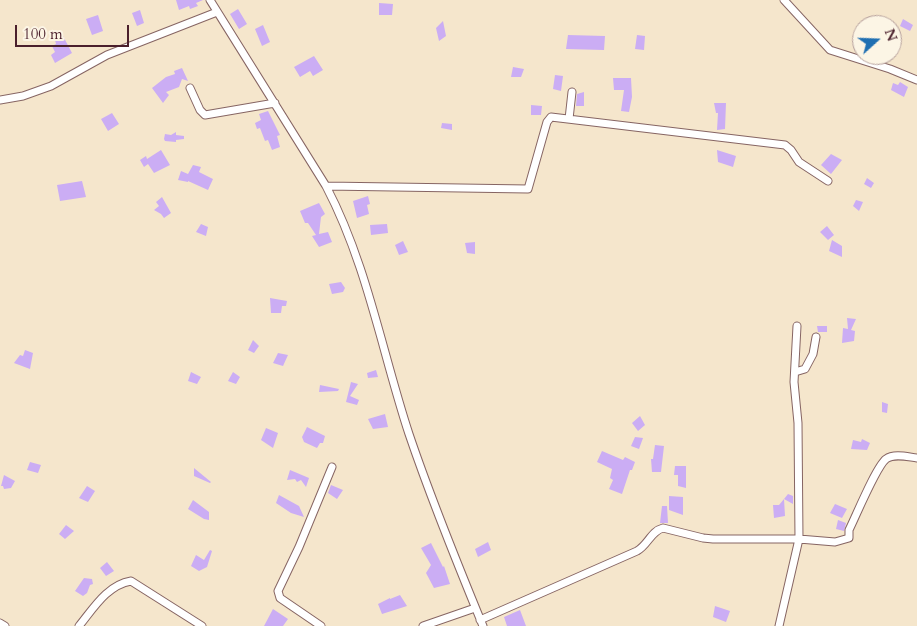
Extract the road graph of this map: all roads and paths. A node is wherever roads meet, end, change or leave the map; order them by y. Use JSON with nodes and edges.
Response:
{"nodes":[{"id":1,"x":210,"y":0,"type":"edge"},
{"id":2,"x":784,"y":0,"type":"edge"},
{"id":3,"x":217,"y":12,"type":"junction"},
{"id":4,"x":917,"y":80,"type":"edge"},
{"id":5,"x":190,"y":88,"type":"dead end"},
{"id":6,"x":572,"y":92,"type":"dead end"},
{"id":7,"x":0,"y":100,"type":"edge"},
{"id":8,"x":275,"y":103,"type":"junction"},
{"id":9,"x":569,"y":119,"type":"junction"},
{"id":10,"x":828,"y":180,"type":"dead end"},
{"id":11,"x":326,"y":186,"type":"junction"},
{"id":12,"x":797,"y":326,"type":"dead end"},
{"id":13,"x":816,"y":337,"type":"dead end"},
{"id":14,"x":795,"y":372,"type":"junction"},
{"id":15,"x":917,"y":458,"type":"edge"},
{"id":16,"x":332,"y":467,"type":"dead end"},
{"id":17,"x":799,"y":539,"type":"junction"},
{"id":18,"x":475,"y":608,"type":"junction"},
{"id":19,"x":0,"y":623,"type":"edge"},
{"id":20,"x":481,"y":623,"type":"edge"},
{"id":21,"x":5,"y":626,"type":"edge"},
{"id":22,"x":78,"y":626,"type":"edge"},
{"id":23,"x":202,"y":626,"type":"edge"},
{"id":24,"x":321,"y":626,"type":"edge"},
{"id":25,"x":423,"y":626,"type":"edge"},
{"id":26,"x":779,"y":626,"type":"edge"}],
"edges":[{"from":1,"to":3,"type":"street"},
{"from":2,"to":4,"type":"street"},
{"from":3,"to":7,"type":"street"},
{"from":3,"to":8,"type":"street"},
{"from":5,"to":8,"type":"street"},
{"from":6,"to":9,"type":"street"},
{"from":8,"to":11,"type":"street"},
{"from":9,"to":10,"type":"street"},
{"from":9,"to":11,"type":"street"},
{"from":11,"to":18,"type":"street"},
{"from":12,"to":14,"type":"street"},
{"from":13,"to":14,"type":"street"},
{"from":14,"to":17,"type":"street"},
{"from":15,"to":17,"type":"street"},
{"from":16,"to":24,"type":"street"},
{"from":17,"to":20,"type":"street"},
{"from":17,"to":26,"type":"street"},
{"from":18,"to":20,"type":"street"},
{"from":18,"to":25,"type":"street"},
{"from":19,"to":21,"type":"street"},
{"from":22,"to":23,"type":"street"}]}
